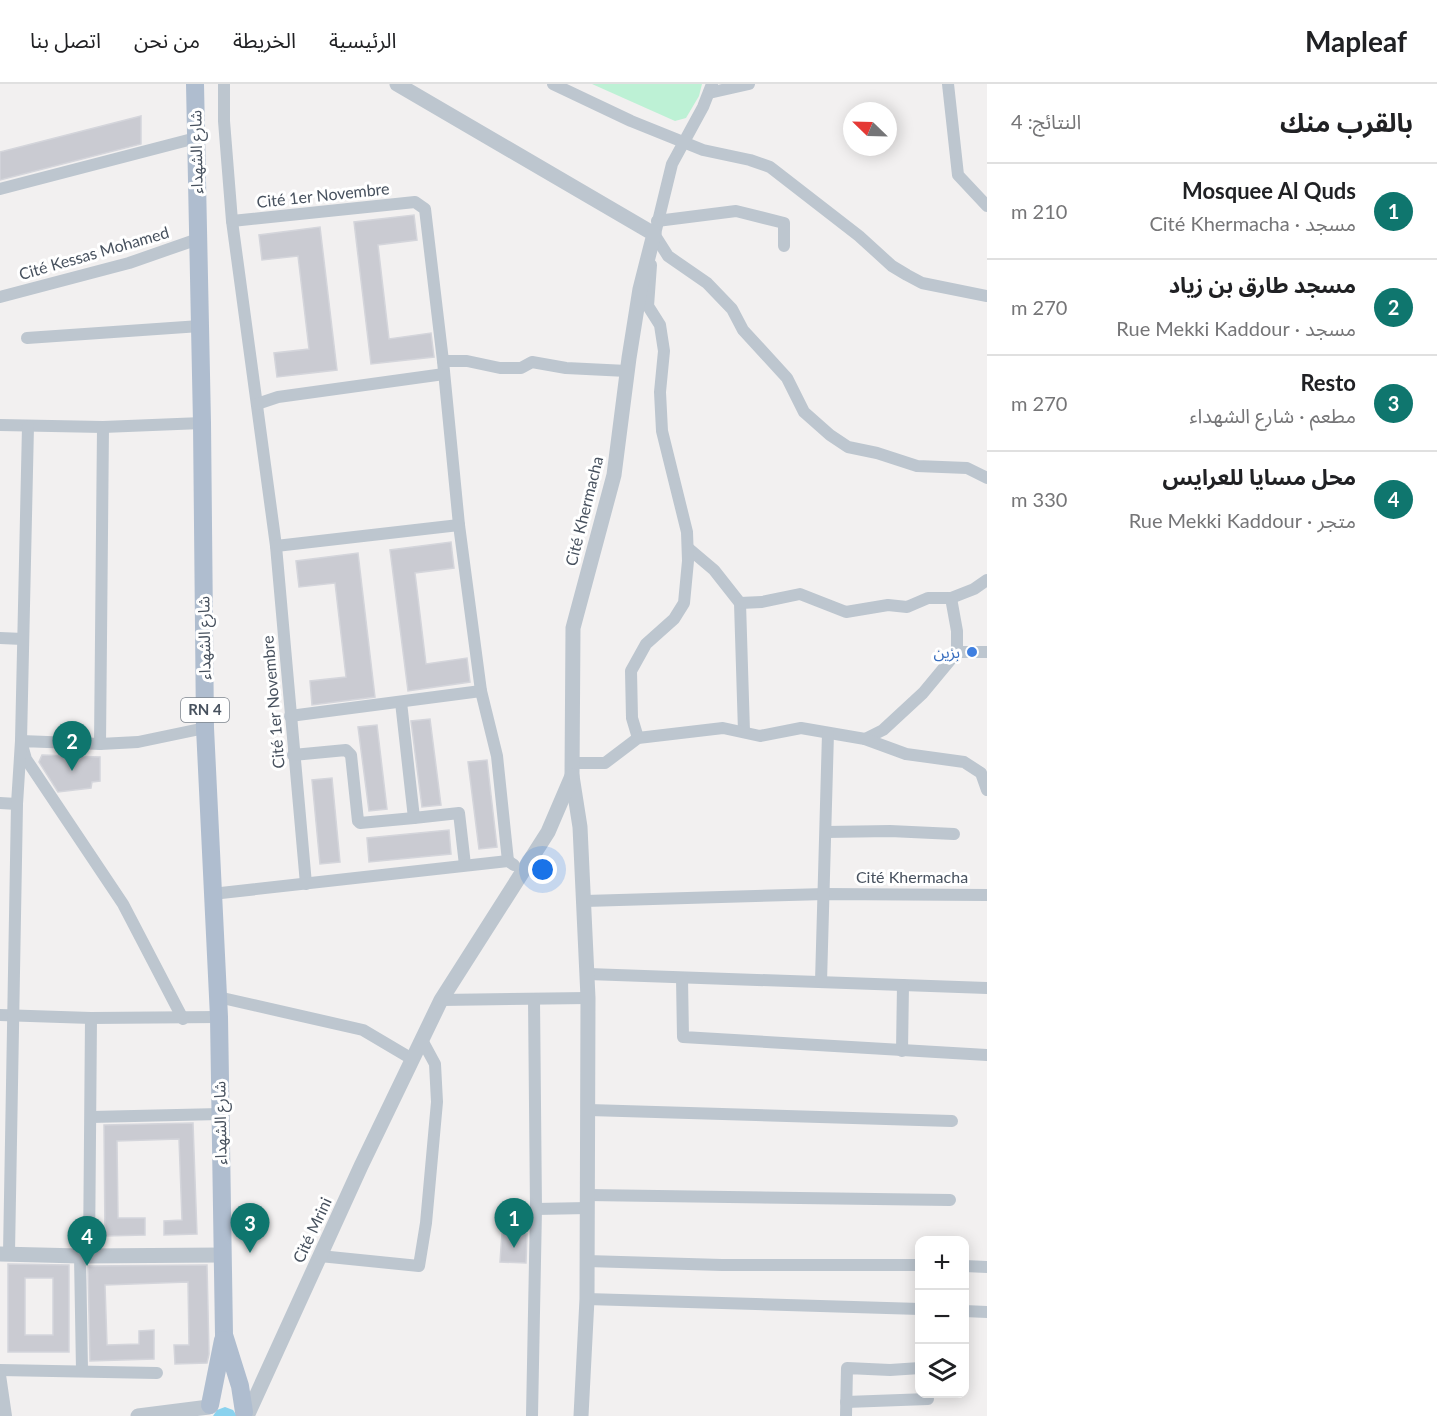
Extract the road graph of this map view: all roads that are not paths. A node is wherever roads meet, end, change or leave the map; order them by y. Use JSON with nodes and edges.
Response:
{"nodes":[{"id":1,"x":195,"y":84,"type":"edge"},
{"id":2,"x":224,"y":84,"type":"edge"},
{"id":3,"x":398,"y":84,"type":"edge"},
{"id":4,"x":553,"y":84,"type":"edge"},
{"id":5,"x":748,"y":84,"type":"edge"},
{"id":6,"x":948,"y":84,"type":"edge"},
{"id":7,"x":710,"y":89,"type":"edge"},
{"id":8,"x":196,"y":138,"type":"junction"},
{"id":9,"x":683,"y":142,"type":"junction"},
{"id":10,"x":0,"y":189,"type":"edge"},
{"id":11,"x":987,"y":206,"type":"edge"},
{"id":12,"x":232,"y":222,"type":"junction"},
{"id":13,"x":655,"y":227,"type":"junction"},
{"id":14,"x":198,"y":239,"type":"junction"},
{"id":15,"x":784,"y":246,"type":"dead end"},
{"id":16,"x":987,"y":296,"type":"edge"},
{"id":17,"x":0,"y":297,"type":"edge"},
{"id":18,"x":200,"y":326,"type":"junction"},
{"id":19,"x":27,"y":338,"type":"dead end"},
{"id":20,"x":443,"y":367,"type":"junction"},
{"id":21,"x":627,"y":371,"type":"junction"},
{"id":22,"x":257,"y":404,"type":"junction"},
{"id":23,"x":202,"y":423,"type":"junction"},
{"id":24,"x":0,"y":425,"type":"edge"},
{"id":25,"x":28,"y":426,"type":"junction"},
{"id":26,"x":104,"y":427,"type":"junction"},
{"id":27,"x":987,"y":478,"type":"edge"},
{"id":28,"x":459,"y":525,"type":"junction"},
{"id":29,"x":276,"y":546,"type":"junction"},
{"id":30,"x":688,"y":548,"type":"junction"},
{"id":31,"x":987,"y":580,"type":"edge"},
{"id":32,"x":951,"y":598,"type":"junction"},
{"id":33,"x":740,"y":603,"type":"junction"},
{"id":34,"x":0,"y":638,"type":"edge"},
{"id":35,"x":23,"y":639,"type":"junction"},
{"id":36,"x":957,"y":652,"type":"junction"},
{"id":37,"x":987,"y":652,"type":"edge"},
{"id":38,"x":481,"y":691,"type":"junction"},
{"id":39,"x":401,"y":702,"type":"junction"},
{"id":40,"x":290,"y":716,"type":"junction"},
{"id":41,"x":205,"y":728,"type":"junction"},
{"id":42,"x":744,"y":732,"type":"junction"},
{"id":43,"x":828,"y":733,"type":"junction"},
{"id":44,"x":638,"y":738,"type":"junction"},
{"id":45,"x":865,"y":739,"type":"junction"},
{"id":46,"x":21,"y":741,"type":"junction"},
{"id":47,"x":100,"y":744,"type":"junction"},
{"id":48,"x":294,"y":754,"type":"junction"},
{"id":49,"x":572,"y":770,"type":"junction"},
{"id":50,"x":987,"y":790,"type":"edge"},
{"id":51,"x":0,"y":803,"type":"edge"},
{"id":52,"x":17,"y":804,"type":"junction"},
{"id":53,"x":414,"y":818,"type":"junction"},
{"id":54,"x":826,"y":832,"type":"junction"},
{"id":55,"x":954,"y":834,"type":"dead end"},
{"id":56,"x":508,"y":861,"type":"junction"},
{"id":57,"x":465,"y":865,"type":"junction"},
{"id":58,"x":522,"y":871,"type":"junction"},
{"id":59,"x":306,"y":884,"type":"junction"},
{"id":60,"x":212,"y":894,"type":"junction"},
{"id":61,"x":825,"y":894,"type":"junction"},
{"id":62,"x":987,"y":896,"type":"edge"},
{"id":63,"x":585,"y":901,"type":"junction"},
{"id":64,"x":588,"y":974,"type":"junction"},
{"id":65,"x":682,"y":978,"type":"junction"},
{"id":66,"x":821,"y":982,"type":"junction"},
{"id":67,"x":903,"y":985,"type":"junction"},
{"id":68,"x":987,"y":988,"type":"edge"},
{"id":69,"x":218,"y":997,"type":"junction"},
{"id":70,"x":588,"y":998,"type":"junction"},
{"id":71,"x":534,"y":999,"type":"junction"},
{"id":72,"x":441,"y":1000,"type":"junction"},
{"id":73,"x":0,"y":1015,"type":"edge"},
{"id":74,"x":14,"y":1016,"type":"junction"},
{"id":75,"x":219,"y":1017,"type":"junction"},
{"id":76,"x":91,"y":1018,"type":"junction"},
{"id":77,"x":183,"y":1018,"type":"junction"},
{"id":78,"x":422,"y":1040,"type":"junction"},
{"id":79,"x":902,"y":1051,"type":"junction"},
{"id":80,"x":987,"y":1055,"type":"edge"},
{"id":81,"x":412,"y":1059,"type":"junction"},
{"id":82,"x":589,"y":1110,"type":"junction"},
{"id":83,"x":220,"y":1114,"type":"junction"},
{"id":84,"x":91,"y":1117,"type":"junction"},
{"id":85,"x":952,"y":1120,"type":"dead end"},
{"id":86,"x":950,"y":1200,"type":"dead end"},
{"id":87,"x":587,"y":1202,"type":"junction"},
{"id":88,"x":536,"y":1209,"type":"junction"},
{"id":89,"x":5,"y":1253,"type":"edge"},
{"id":90,"x":84,"y":1256,"type":"junction"},
{"id":91,"x":222,"y":1256,"type":"junction"},
{"id":92,"x":320,"y":1256,"type":"junction"},
{"id":93,"x":587,"y":1261,"type":"junction"},
{"id":94,"x":915,"y":1265,"type":"edge"},
{"id":95,"x":969,"y":1266,"type":"edge"},
{"id":96,"x":987,"y":1267,"type":"edge"},
{"id":97,"x":587,"y":1299,"type":"junction"},
{"id":98,"x":915,"y":1310,"type":"edge"},
{"id":99,"x":969,"y":1311,"type":"edge"},
{"id":100,"x":987,"y":1312,"type":"edge"},
{"id":101,"x":224,"y":1335,"type":"junction"},
{"id":102,"x":915,"y":1368,"type":"edge"},
{"id":103,"x":0,"y":1370,"type":"edge"},
{"id":104,"x":82,"y":1370,"type":"junction"},
{"id":105,"x":157,"y":1373,"type":"dead end"},
{"id":106,"x":0,"y":1375,"type":"edge"},
{"id":107,"x":927,"y":1399,"type":"dead end"},
{"id":108,"x":846,"y":1402,"type":"junction"},
{"id":109,"x":208,"y":1409,"type":"edge"},
{"id":110,"x":245,"y":1415,"type":"edge"},
{"id":111,"x":6,"y":1416,"type":"edge"},
{"id":112,"x":138,"y":1416,"type":"edge"},
{"id":113,"x":532,"y":1416,"type":"edge"},
{"id":114,"x":581,"y":1416,"type":"edge"},
{"id":115,"x":846,"y":1416,"type":"edge"}],
"edges":[{"from":1,"to":8,"type":"main road","name":"شارع الشهداء","number":"RN 4"},
{"from":2,"to":12,"type":"street"},
{"from":3,"to":13,"type":"street"},
{"from":4,"to":9,"type":"street"},
{"from":5,"to":7,"type":"street"},
{"from":6,"to":11,"type":"street"},
{"from":7,"to":9,"type":"street"},
{"from":8,"to":10,"type":"street"},
{"from":8,"to":14,"type":"main road","name":"شارع الشهداء","number":"RN 4"},
{"from":9,"to":13,"type":"street"},
{"from":9,"to":16,"type":"street"},
{"from":12,"to":20,"type":"street","name":"Cité 1er Novembre"},
{"from":12,"to":22,"type":"street","name":"Cité 1er Novembre"},
{"from":13,"to":15,"type":"street"},
{"from":13,"to":21,"type":"street","name":"Cité Khermacha"},
{"from":13,"to":27,"type":"street"},
{"from":13,"to":30,"type":"street"},
{"from":14,"to":17,"type":"street","name":"Cité Kessas Mohamed"},
{"from":14,"to":18,"type":"main road","name":"شارع الشهداء","number":"RN 4"},
{"from":18,"to":19,"type":"street"},
{"from":18,"to":23,"type":"main road","name":"شارع الشهداء","number":"RN 4"},
{"from":20,"to":21,"type":"street"},
{"from":20,"to":22,"type":"street"},
{"from":20,"to":28,"type":"street","name":"Cité 1er Novembre"},
{"from":21,"to":49,"type":"street","name":"Cité Khermacha"},
{"from":22,"to":29,"type":"street","name":"Cité 1er Novembre"},
{"from":23,"to":26,"type":"street"},
{"from":23,"to":41,"type":"main road","name":"شارع الشهداء","number":"RN 4"},
{"from":24,"to":25,"type":"street"},
{"from":25,"to":26,"type":"street"},
{"from":25,"to":35,"type":"street"},
{"from":26,"to":47,"type":"street"},
{"from":28,"to":29,"type":"street"},
{"from":28,"to":38,"type":"street","name":"Cité 1er Novembre"},
{"from":29,"to":40,"type":"street","name":"Cité 1er Novembre"},
{"from":30,"to":33,"type":"street"},
{"from":30,"to":44,"type":"street"},
{"from":31,"to":32,"type":"street"},
{"from":32,"to":33,"type":"street"},
{"from":32,"to":36,"type":"street"},
{"from":33,"to":42,"type":"street"},
{"from":34,"to":35,"type":"street"},
{"from":35,"to":46,"type":"street"},
{"from":36,"to":37,"type":"street"},
{"from":36,"to":45,"type":"street"},
{"from":38,"to":39,"type":"street"},
{"from":38,"to":56,"type":"street","name":"Cité 1er Novembre"},
{"from":39,"to":40,"type":"street"},
{"from":39,"to":53,"type":"street"},
{"from":40,"to":48,"type":"street","name":"Cité 1er Novembre"},
{"from":41,"to":47,"type":"street"},
{"from":41,"to":60,"type":"main road","name":"شارع الشهداء","number":"RN 4"},
{"from":42,"to":43,"type":"street"},
{"from":42,"to":44,"type":"street"},
{"from":43,"to":45,"type":"street"},
{"from":43,"to":54,"type":"street"},
{"from":44,"to":49,"type":"street"},
{"from":45,"to":50,"type":"street"},
{"from":46,"to":47,"type":"street"},
{"from":46,"to":52,"type":"street"},
{"from":46,"to":77,"type":"street"},
{"from":48,"to":53,"type":"street"},
{"from":48,"to":59,"type":"street","name":"Cité 1er Novembre"},
{"from":49,"to":58,"type":"street","name":"Cité Mrini"},
{"from":49,"to":63,"type":"street","name":"Cité Khermacha"},
{"from":51,"to":52,"type":"street"},
{"from":52,"to":74,"type":"street"},
{"from":53,"to":57,"type":"street"},
{"from":54,"to":55,"type":"street"},
{"from":54,"to":61,"type":"street"},
{"from":56,"to":57,"type":"street"},
{"from":56,"to":58,"type":"street"},
{"from":57,"to":59,"type":"street"},
{"from":58,"to":72,"type":"street","name":"Cité Mrini"},
{"from":59,"to":60,"type":"street"},
{"from":60,"to":69,"type":"main road","name":"شارع الشهداء","number":"RN 4"},
{"from":61,"to":62,"type":"street","name":"Cité Khermacha"},
{"from":61,"to":63,"type":"street","name":"Cité Khermacha"},
{"from":61,"to":66,"type":"street"},
{"from":63,"to":64,"type":"street","name":"Cité Khermacha"},
{"from":64,"to":65,"type":"street"},
{"from":64,"to":70,"type":"street","name":"Cité Khermacha"},
{"from":65,"to":66,"type":"street"},
{"from":65,"to":79,"type":"street"},
{"from":66,"to":67,"type":"street"},
{"from":67,"to":68,"type":"street"},
{"from":67,"to":79,"type":"street"},
{"from":69,"to":75,"type":"main road","name":"شارع الشهداء","number":"RN 4"},
{"from":69,"to":81,"type":"street"},
{"from":70,"to":71,"type":"street"},
{"from":70,"to":82,"type":"street","name":"Cité Khermacha"},
{"from":71,"to":72,"type":"street"},
{"from":71,"to":88,"type":"street"},
{"from":72,"to":78,"type":"street","name":"Cité Mrini"},
{"from":73,"to":74,"type":"street"},
{"from":74,"to":76,"type":"street"},
{"from":74,"to":89,"type":"street"},
{"from":75,"to":77,"type":"street"},
{"from":75,"to":83,"type":"main road","name":"شارع الشهداء","number":"RN 4"},
{"from":76,"to":77,"type":"street"},
{"from":76,"to":84,"type":"street"},
{"from":78,"to":81,"type":"street","name":"Cité Mrini"},
{"from":78,"to":92,"type":"street"},
{"from":79,"to":80,"type":"street"},
{"from":81,"to":92,"type":"street","name":"Cité Mrini"},
{"from":82,"to":85,"type":"street"},
{"from":82,"to":87,"type":"street","name":"Cité Khermacha"},
{"from":83,"to":84,"type":"street"},
{"from":83,"to":91,"type":"main road","name":"شارع الشهداء","number":"RN 4"},
{"from":84,"to":90,"type":"street"},
{"from":86,"to":87,"type":"street"},
{"from":87,"to":88,"type":"street"},
{"from":87,"to":93,"type":"street","name":"Cité Khermacha"},
{"from":88,"to":113,"type":"street"},
{"from":89,"to":90,"type":"street"},
{"from":90,"to":91,"type":"street"},
{"from":90,"to":104,"type":"street"},
{"from":91,"to":101,"type":"main road","name":"شارع الشهداء","number":"RN 4"},
{"from":92,"to":110,"type":"street","name":"Cité Mrini"},
{"from":93,"to":94,"type":"street"},
{"from":93,"to":97,"type":"street","name":"Cité Khermacha"},
{"from":95,"to":96,"type":"street"},
{"from":97,"to":98,"type":"street"},
{"from":97,"to":114,"type":"street","name":"Cité Khermacha"},
{"from":99,"to":100,"type":"street"},
{"from":101,"to":109,"type":"main road"},
{"from":101,"to":110,"type":"main road","number":"RN 4"},
{"from":102,"to":108,"type":"street"},
{"from":103,"to":104,"type":"street"},
{"from":104,"to":105,"type":"street"},
{"from":106,"to":111,"type":"street"},
{"from":107,"to":108,"type":"street"},
{"from":108,"to":115,"type":"street"},
{"from":109,"to":110,"type":"main road"},
{"from":109,"to":112,"type":"street"}]}
